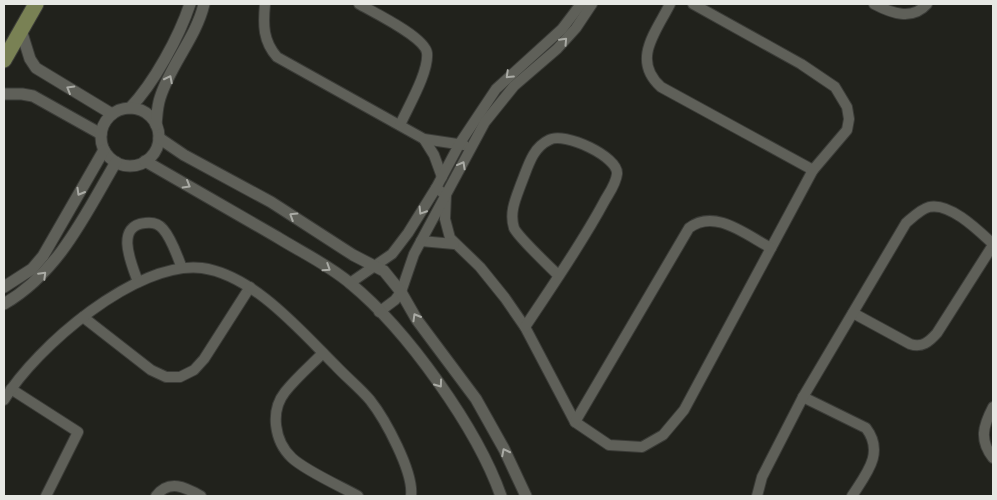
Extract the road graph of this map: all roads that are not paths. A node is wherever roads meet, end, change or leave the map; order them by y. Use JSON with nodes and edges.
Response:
{"nodes":[{"id":1,"x":36,"y":4,"type":"edge"},
{"id":2,"x":190,"y":4,"type":"edge"},
{"id":3,"x":204,"y":4,"type":"edge"},
{"id":4,"x":265,"y":4,"type":"edge"},
{"id":5,"x":359,"y":4,"type":"edge"},
{"id":6,"x":580,"y":4,"type":"edge"},
{"id":7,"x":592,"y":4,"type":"edge"},
{"id":8,"x":670,"y":4,"type":"edge"},
{"id":9,"x":693,"y":4,"type":"edge"},
{"id":10,"x":874,"y":4,"type":"edge"},
{"id":11,"x":927,"y":4,"type":"edge"},
{"id":12,"x":21,"y":30,"type":"junction"},
{"id":13,"x":4,"y":60,"type":"edge"},
{"id":14,"x":4,"y":94,"type":"edge"},
{"id":15,"x":130,"y":108,"type":"junction"},
{"id":16,"x":112,"y":114,"type":"junction"},
{"id":17,"x":156,"y":125,"type":"junction"},
{"id":18,"x":400,"y":125,"type":"junction"},
{"id":19,"x":101,"y":134,"type":"junction"},
{"id":20,"x":159,"y":138,"type":"junction"},
{"id":21,"x":424,"y":139,"type":"junction"},
{"id":22,"x":460,"y":143,"type":"junction"},
{"id":23,"x":472,"y":148,"type":"junction"},
{"id":24,"x":104,"y":150,"type":"junction"},
{"id":25,"x":145,"y":161,"type":"junction"},
{"id":26,"x":116,"y":162,"type":"junction"},
{"id":27,"x":813,"y":170,"type":"junction"},
{"id":28,"x":442,"y":177,"type":"junction"},
{"id":29,"x":436,"y":188,"type":"junction"},
{"id":30,"x":446,"y":196,"type":"junction"},
{"id":31,"x":421,"y":241,"type":"junction"},
{"id":32,"x":400,"y":244,"type":"junction"},
{"id":33,"x":454,"y":244,"type":"junction"},
{"id":34,"x":993,"y":244,"type":"edge"},
{"id":35,"x":771,"y":248,"type":"junction"},
{"id":36,"x":414,"y":254,"type":"junction"},
{"id":37,"x":375,"y":266,"type":"junction"},
{"id":38,"x":182,"y":268,"type":"junction"},
{"id":39,"x":558,"y":275,"type":"junction"},
{"id":40,"x":138,"y":282,"type":"junction"},
{"id":41,"x":350,"y":283,"type":"junction"},
{"id":42,"x":4,"y":287,"type":"edge"},
{"id":43,"x":250,"y":287,"type":"junction"},
{"id":44,"x":401,"y":292,"type":"junction"},
{"id":45,"x":4,"y":304,"type":"edge"},
{"id":46,"x":379,"y":312,"type":"junction"},
{"id":47,"x":853,"y":313,"type":"junction"},
{"id":48,"x":82,"y":317,"type":"junction"},
{"id":49,"x":525,"y":327,"type":"junction"},
{"id":50,"x":322,"y":353,"type":"junction"},
{"id":51,"x":10,"y":388,"type":"junction"},
{"id":52,"x":803,"y":397,"type":"junction"},
{"id":53,"x":4,"y":400,"type":"edge"},
{"id":54,"x":993,"y":407,"type":"edge"},
{"id":55,"x":575,"y":422,"type":"junction"},
{"id":56,"x":993,"y":458,"type":"edge"},
{"id":57,"x":46,"y":496,"type":"edge"},
{"id":58,"x":156,"y":496,"type":"edge"},
{"id":59,"x":201,"y":496,"type":"edge"},
{"id":60,"x":358,"y":496,"type":"edge"},
{"id":61,"x":411,"y":496,"type":"edge"},
{"id":62,"x":501,"y":496,"type":"edge"},
{"id":63,"x":526,"y":496,"type":"edge"},
{"id":64,"x":757,"y":496,"type":"edge"},
{"id":65,"x":852,"y":496,"type":"edge"}],
"edges":[{"from":1,"to":12,"type":"main road"},
{"from":2,"to":15,"type":"street"},
{"from":17,"to":3,"type":"street","one_way":true},
{"from":4,"to":18,"type":"street"},
{"from":5,"to":18,"type":"street"},
{"from":6,"to":22,"type":"street","one_way":true},
{"from":23,"to":7,"type":"street","one_way":true},
{"from":8,"to":27,"type":"street"},
{"from":9,"to":27,"type":"street"},
{"from":10,"to":11,"type":"street"},
{"from":12,"to":13,"type":"main road"},
{"from":16,"to":12,"type":"street","one_way":true},
{"from":14,"to":19,"type":"street"},
{"from":15,"to":16,"type":"street"},
{"from":15,"to":17,"type":"street"},
{"from":16,"to":19,"type":"street"},
{"from":17,"to":20,"type":"street"},
{"from":18,"to":21,"type":"street"},
{"from":19,"to":24,"type":"street"},
{"from":20,"to":25,"type":"street"},
{"from":37,"to":20,"type":"street","one_way":true},
{"from":21,"to":22,"type":"street"},
{"from":21,"to":28,"type":"street"},
{"from":22,"to":23,"type":"street"},
{"from":22,"to":28,"type":"street"},
{"from":30,"to":23,"type":"street","one_way":true},
{"from":24,"to":26,"type":"street"},
{"from":24,"to":42,"type":"street","one_way":true},
{"from":25,"to":26,"type":"street"},
{"from":25,"to":41,"type":"street","one_way":true},
{"from":45,"to":26,"type":"street","one_way":true},
{"from":27,"to":35,"type":"street"},
{"from":28,"to":29,"type":"street"},
{"from":29,"to":30,"type":"street"},
{"from":29,"to":32,"type":"street","one_way":true},
{"from":30,"to":31,"type":"street"},
{"from":30,"to":33,"type":"street"},
{"from":31,"to":33,"type":"street"},
{"from":31,"to":36,"type":"street"},
{"from":32,"to":36,"type":"street"},
{"from":32,"to":37,"type":"street"},
{"from":33,"to":49,"type":"street"},
{"from":34,"to":47,"type":"street"},
{"from":34,"to":47,"type":"street"},
{"from":35,"to":55,"type":"street"},
{"from":35,"to":55,"type":"street"},
{"from":36,"to":44,"type":"street"},
{"from":37,"to":41,"type":"street"},
{"from":37,"to":44,"type":"street"},
{"from":38,"to":40,"type":"street"},
{"from":38,"to":40,"type":"street"},
{"from":38,"to":43,"type":"street"},
{"from":39,"to":39,"type":"street"},
{"from":39,"to":49,"type":"street"},
{"from":40,"to":48,"type":"street"},
{"from":41,"to":46,"type":"street"},
{"from":43,"to":48,"type":"street"},
{"from":43,"to":50,"type":"street"},
{"from":44,"to":46,"type":"street"},
{"from":63,"to":44,"type":"street","one_way":true},
{"from":46,"to":62,"type":"street","one_way":true},
{"from":47,"to":52,"type":"street"},
{"from":48,"to":51,"type":"street"},
{"from":49,"to":55,"type":"street"},
{"from":50,"to":60,"type":"street"},
{"from":50,"to":61,"type":"street"},
{"from":51,"to":53,"type":"street"},
{"from":51,"to":57,"type":"street"},
{"from":52,"to":64,"type":"street"},
{"from":52,"to":65,"type":"street"},
{"from":54,"to":56,"type":"street"},
{"from":58,"to":59,"type":"street"}]}
